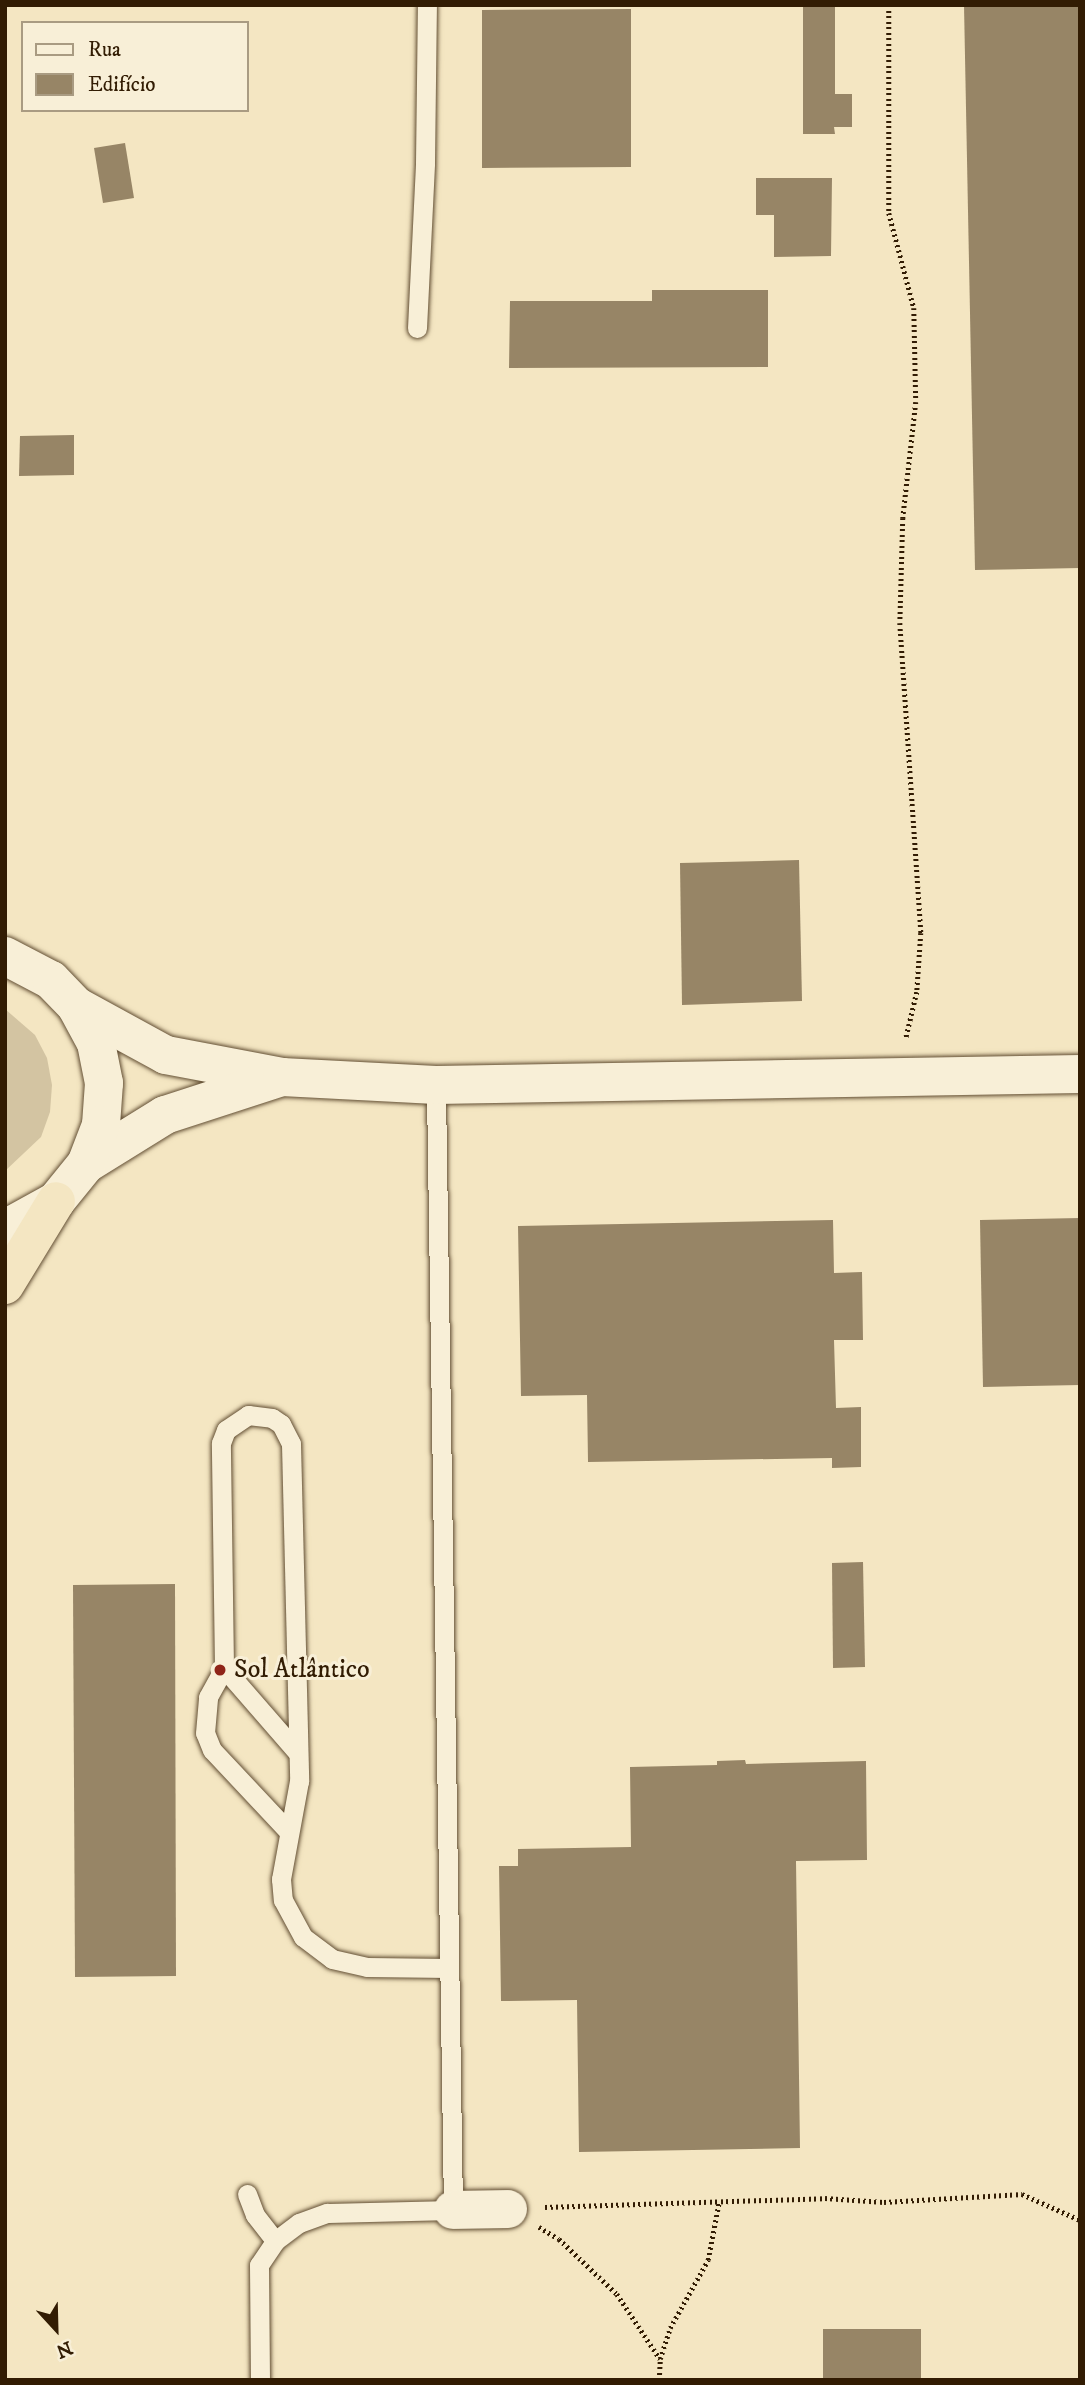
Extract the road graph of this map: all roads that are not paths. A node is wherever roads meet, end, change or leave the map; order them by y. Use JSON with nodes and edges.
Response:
{"nodes":[{"id":1,"x":427,"y":5,"type":"edge"},
{"id":2,"x":417,"y":328,"type":"dead end"},
{"id":3,"x":10,"y":950,"type":"edge"},
{"id":4,"x":76,"y":1006,"type":"junction"},
{"id":5,"x":1080,"y":1073,"type":"edge"},
{"id":6,"x":282,"y":1077,"type":"junction"},
{"id":7,"x":436,"y":1085,"type":"junction"},
{"id":8,"x":86,"y":1164,"type":"junction"},
{"id":9,"x":56,"y":1201,"type":"junction"},
{"id":10,"x":5,"y":1229,"type":"edge"},
{"id":11,"x":5,"y":1285,"type":"edge"},
{"id":12,"x":225,"y":1668,"type":"junction"},
{"id":13,"x":298,"y":1753,"type":"junction"},
{"id":14,"x":289,"y":1832,"type":"junction"},
{"id":15,"x":449,"y":1968,"type":"junction"},
{"id":16,"x":247,"y":2194,"type":"dead end"},
{"id":17,"x":508,"y":2209,"type":"road end"},
{"id":18,"x":453,"y":2210,"type":"junction"},
{"id":19,"x":275,"y":2241,"type":"junction"},
{"id":20,"x":260,"y":2380,"type":"edge"}],
"edges":[{"from":1,"to":2,"type":"lane"},
{"from":3,"to":4,"type":"street"},
{"from":4,"to":6,"type":"street"},
{"from":4,"to":8,"type":"street"},
{"from":5,"to":7,"type":"street"},
{"from":6,"to":7,"type":"street"},
{"from":6,"to":8,"type":"street"},
{"from":7,"to":15,"type":"lane"},
{"from":8,"to":9,"type":"street"},
{"from":9,"to":10,"type":"street"},
{"from":9,"to":11,"type":"highway"},
{"from":12,"to":13,"type":"lane"},
{"from":12,"to":13,"type":"lane"},
{"from":12,"to":14,"type":"lane"},
{"from":13,"to":14,"type":"lane"},
{"from":14,"to":15,"type":"lane"},
{"from":15,"to":18,"type":"lane"},
{"from":16,"to":19,"type":"lane"},
{"from":17,"to":18,"type":"street"},
{"from":18,"to":19,"type":"lane"},
{"from":19,"to":20,"type":"lane"}]}
